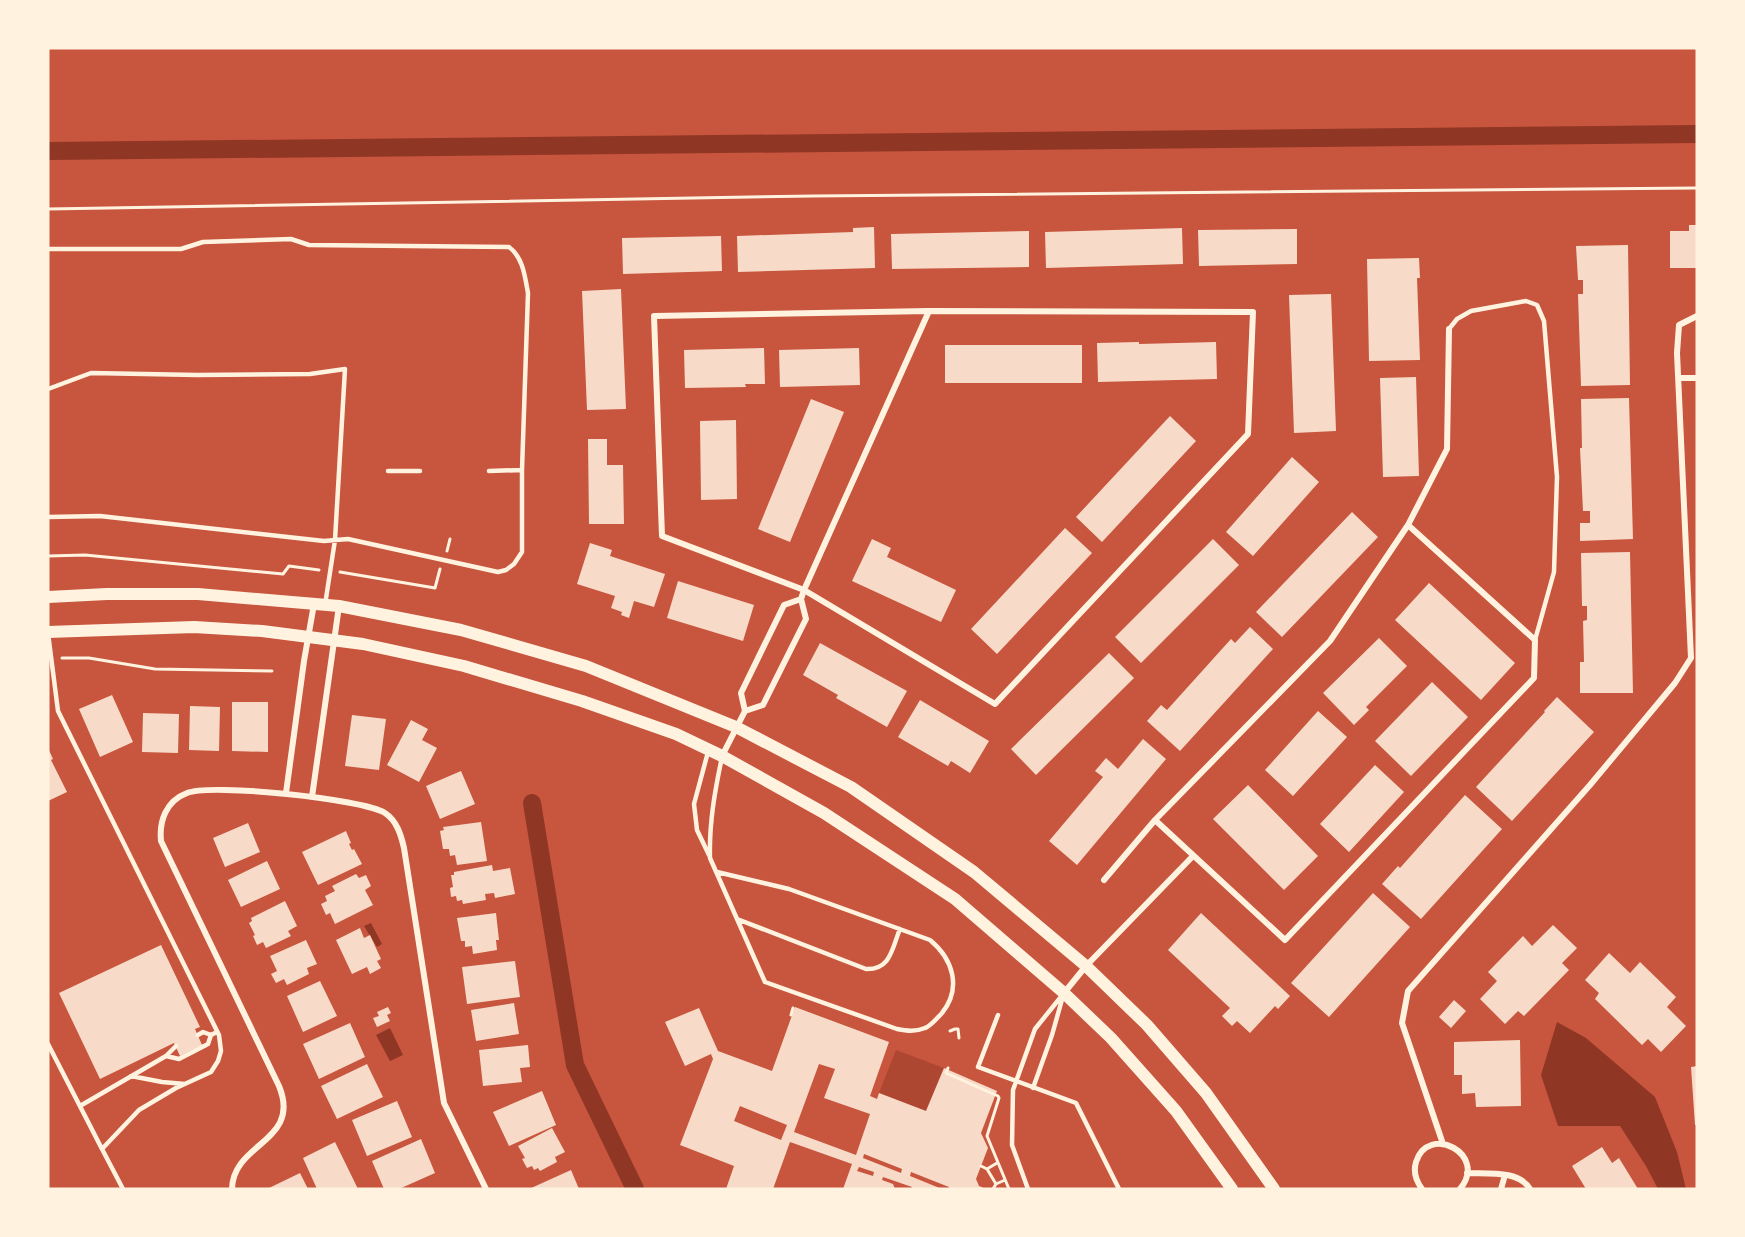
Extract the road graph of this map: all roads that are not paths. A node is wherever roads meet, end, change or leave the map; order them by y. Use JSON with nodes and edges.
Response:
{"nodes":[{"id":1,"x":48,"y":249,"type":"edge"},
{"id":2,"x":929,"y":311,"type":"junction"},
{"id":3,"x":1697,"y":316,"type":"edge"},
{"id":4,"x":1449,"y":330,"type":"joint"},
{"id":5,"x":1678,"y":378,"type":"junction"},
{"id":6,"x":1697,"y":378,"type":"edge"},
{"id":7,"x":48,"y":389,"type":"edge"},
{"id":8,"x":522,"y":470,"type":"junction"},
{"id":9,"x":388,"y":471,"type":"dead end"},
{"id":10,"x":420,"y":471,"type":"dead end"},
{"id":11,"x":489,"y":471,"type":"dead end"},
{"id":12,"x":48,"y":517,"type":"edge"},
{"id":13,"x":1408,"y":525,"type":"junction"},
{"id":14,"x":335,"y":540,"type":"junction"},
{"id":15,"x":804,"y":590,"type":"junction"},
{"id":16,"x":48,"y":597,"type":"edge"},
{"id":17,"x":801,"y":599,"type":"junction"},
{"id":18,"x":320,"y":604,"type":"junction"},
{"id":19,"x":339,"y":606,"type":"junction"},
{"id":20,"x":48,"y":632,"type":"edge"},
{"id":21,"x":309,"y":637,"type":"junction"},
{"id":22,"x":334,"y":640,"type":"junction"},
{"id":23,"x":1534,"y":640,"type":"junction"},
{"id":24,"x":57,"y":706,"type":"junction"},
{"id":25,"x":48,"y":708,"type":"edge"},
{"id":26,"x":745,"y":711,"type":"junction"},
{"id":27,"x":736,"y":727,"type":"junction"},
{"id":28,"x":709,"y":750,"type":"junction"},
{"id":29,"x":722,"y":756,"type":"junction"},
{"id":30,"x":286,"y":793,"type":"junction"},
{"id":31,"x":312,"y":797,"type":"junction"},
{"id":32,"x":1155,"y":820,"type":"junction"},
{"id":33,"x":1193,"y":856,"type":"junction"},
{"id":34,"x":710,"y":858,"type":"junction"},
{"id":35,"x":717,"y":872,"type":"junction"},
{"id":36,"x":1104,"y":880,"type":"dead end"},
{"id":37,"x":737,"y":919,"type":"junction"},
{"id":38,"x":900,"y":929,"type":"junction"},
{"id":39,"x":1086,"y":966,"type":"junction"},
{"id":40,"x":1064,"y":993,"type":"junction"},
{"id":41,"x":998,"y":1015,"type":"dead end"},
{"id":42,"x":218,"y":1032,"type":"junction"},
{"id":43,"x":198,"y":1035,"type":"dead end"},
{"id":44,"x":211,"y":1035,"type":"junction"},
{"id":45,"x":48,"y":1044,"type":"edge"},
{"id":46,"x":176,"y":1046,"type":"dead end"},
{"id":47,"x":166,"y":1056,"type":"junction"},
{"id":48,"x":131,"y":1076,"type":"junction"},
{"id":49,"x":1017,"y":1082,"type":"junction"},
{"id":50,"x":185,"y":1084,"type":"junction"},
{"id":51,"x":1033,"y":1088,"type":"junction"},
{"id":52,"x":80,"y":1106,"type":"junction"},
{"id":53,"x":1443,"y":1144,"type":"junction"},
{"id":54,"x":102,"y":1149,"type":"junction"},
{"id":55,"x":1467,"y":1173,"type":"junction"},
{"id":56,"x":1504,"y":1175,"type":"junction"},
{"id":57,"x":123,"y":1189,"type":"edge"},
{"id":58,"x":232,"y":1189,"type":"edge"},
{"id":59,"x":486,"y":1189,"type":"edge"},
{"id":60,"x":1028,"y":1189,"type":"edge"},
{"id":61,"x":1119,"y":1189,"type":"edge"},
{"id":62,"x":1232,"y":1189,"type":"edge"},
{"id":63,"x":1274,"y":1189,"type":"edge"},
{"id":64,"x":1422,"y":1189,"type":"edge"},
{"id":65,"x":1460,"y":1189,"type":"edge"},
{"id":66,"x":1501,"y":1189,"type":"edge"},
{"id":67,"x":1530,"y":1189,"type":"edge"}],
"edges":[{"from":1,"to":8,"type":"lane"},
{"from":2,"to":15,"type":"street"},
{"from":2,"to":15,"type":"street"},
{"from":2,"to":15,"type":"street"},
{"from":3,"to":5,"type":"street"},
{"from":4,"to":13,"type":"street"},
{"from":4,"to":23,"type":"lane"},
{"from":5,"to":6,"type":"street"},
{"from":5,"to":53,"type":"street"},
{"from":7,"to":14,"type":"lane"},
{"from":8,"to":11,"type":"lane"},
{"from":8,"to":14,"type":"lane"},
{"from":9,"to":10,"type":"lane"},
{"from":12,"to":14,"type":"lane"},
{"from":13,"to":23,"type":"street"},
{"from":13,"to":32,"type":"street"},
{"from":14,"to":18,"type":"lane"},
{"from":15,"to":17,"type":"street"},
{"from":16,"to":18,"type":"main road"},
{"from":17,"to":26,"type":"street"},
{"from":17,"to":26,"type":"street"},
{"from":18,"to":19,"type":"main road"},
{"from":18,"to":21,"type":"street"},
{"from":19,"to":22,"type":"street"},
{"from":19,"to":27,"type":"main road"},
{"from":20,"to":21,"type":"main road"},
{"from":20,"to":24,"type":"lane"},
{"from":21,"to":22,"type":"main road"},
{"from":21,"to":30,"type":"street"},
{"from":22,"to":28,"type":"main road"},
{"from":22,"to":31,"type":"street"},
{"from":23,"to":33,"type":"street"},
{"from":24,"to":25,"type":"lane"},
{"from":24,"to":42,"type":"lane"},
{"from":26,"to":27,"type":"street"},
{"from":27,"to":29,"type":"street"},
{"from":27,"to":39,"type":"main road"},
{"from":28,"to":29,"type":"main road"},
{"from":28,"to":34,"type":"lane"},
{"from":29,"to":34,"type":"lane"},
{"from":29,"to":40,"type":"main road"},
{"from":30,"to":31,"type":"street"},
{"from":30,"to":58,"type":"street"},
{"from":31,"to":59,"type":"street"},
{"from":32,"to":33,"type":"street"},
{"from":32,"to":36,"type":"street"},
{"from":33,"to":39,"type":"street"},
{"from":34,"to":35,"type":"lane"},
{"from":35,"to":37,"type":"lane"},
{"from":35,"to":38,"type":"lane"},
{"from":37,"to":38,"type":"lane"},
{"from":37,"to":38,"type":"lane"},
{"from":39,"to":40,"type":"street"},
{"from":39,"to":63,"type":"main road"},
{"from":40,"to":49,"type":"lane"},
{"from":40,"to":51,"type":"lane"},
{"from":40,"to":62,"type":"main road"},
{"from":41,"to":49,"type":"lane"},
{"from":42,"to":44,"type":"lane"},
{"from":42,"to":50,"type":"lane"},
{"from":43,"to":44,"type":"lane"},
{"from":44,"to":47,"type":"lane"},
{"from":45,"to":52,"type":"lane"},
{"from":46,"to":47,"type":"lane"},
{"from":47,"to":48,"type":"lane"},
{"from":48,"to":50,"type":"lane"},
{"from":48,"to":52,"type":"lane"},
{"from":49,"to":51,"type":"lane"},
{"from":49,"to":60,"type":"lane"},
{"from":50,"to":54,"type":"lane"},
{"from":51,"to":61,"type":"lane"},
{"from":52,"to":54,"type":"lane"},
{"from":53,"to":55,"type":"street"},
{"from":53,"to":64,"type":"street"},
{"from":54,"to":57,"type":"lane"},
{"from":55,"to":56,"type":"street"},
{"from":55,"to":65,"type":"street"},
{"from":56,"to":66,"type":"street"},
{"from":56,"to":67,"type":"street"}]}
